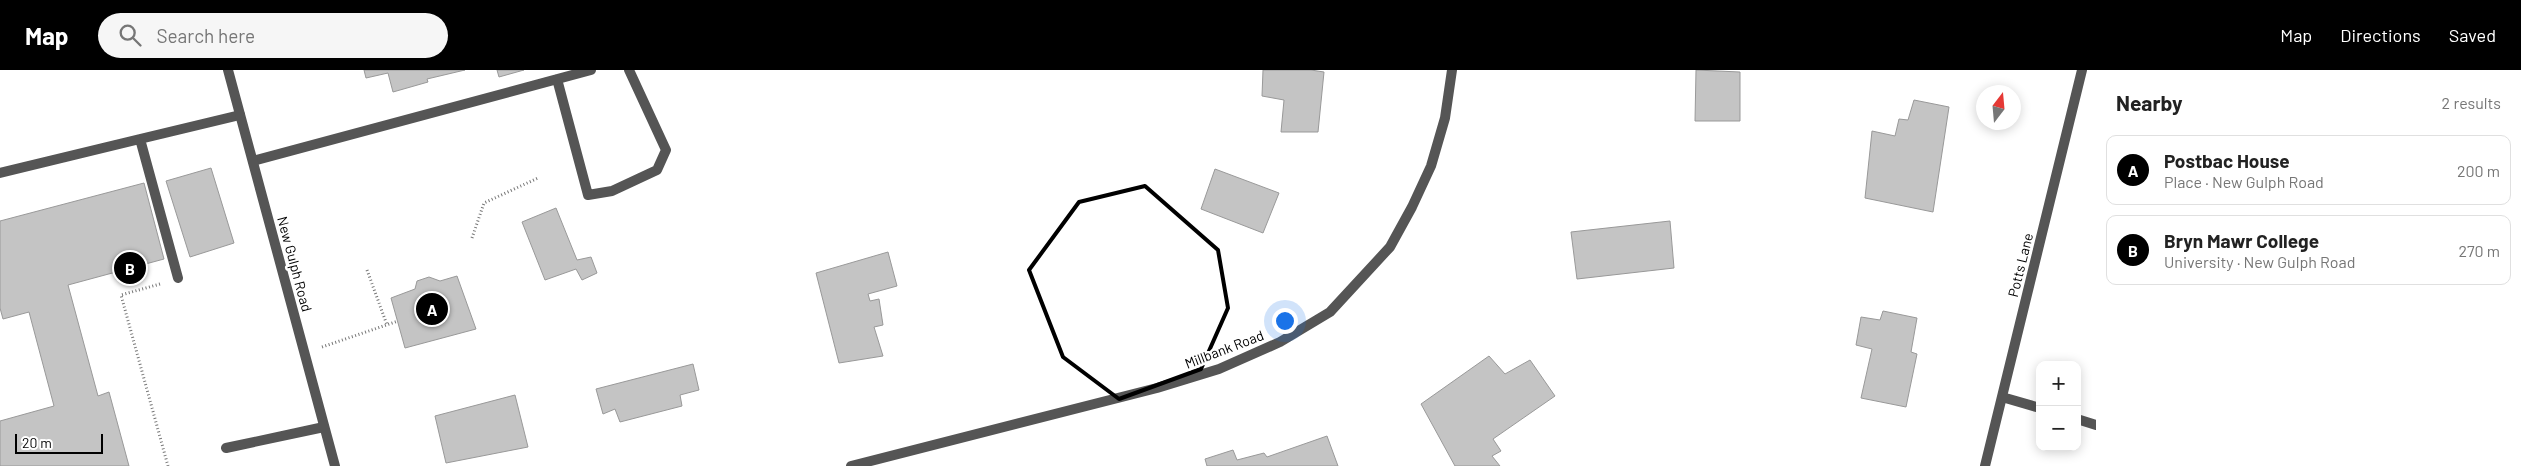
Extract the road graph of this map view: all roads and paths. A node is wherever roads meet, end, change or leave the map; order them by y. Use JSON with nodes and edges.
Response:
{"nodes":[{"id":1,"x":228,"y":70,"type":"edge"},
{"id":2,"x":591,"y":70,"type":"edge"},
{"id":3,"x":629,"y":70,"type":"edge"},
{"id":4,"x":1452,"y":70,"type":"edge"},
{"id":5,"x":2082,"y":70,"type":"edge"},
{"id":6,"x":557,"y":79,"type":"junction"},
{"id":7,"x":240,"y":115,"type":"junction"},
{"id":8,"x":140,"y":139,"type":"junction"},
{"id":9,"x":253,"y":161,"type":"junction"},
{"id":10,"x":0,"y":173,"type":"edge"},
{"id":11,"x":538,"y":178,"type":"dead end"},
{"id":12,"x":472,"y":238,"type":"dead end"},
{"id":13,"x":367,"y":270,"type":"dead end"},
{"id":14,"x":178,"y":278,"type":"joint"},
{"id":15,"x":398,"y":321,"type":"dead end"},
{"id":16,"x":387,"y":325,"type":"junction"},
{"id":17,"x":304,"y":353,"type":"junction"},
{"id":18,"x":2002,"y":397,"type":"junction"},
{"id":19,"x":2036,"y":407,"type":"edge"},
{"id":20,"x":2081,"y":420,"type":"edge"},
{"id":21,"x":2096,"y":424,"type":"edge"},
{"id":22,"x":324,"y":427,"type":"junction"},
{"id":23,"x":226,"y":448,"type":"dead end"},
{"id":24,"x":168,"y":466,"type":"edge"},
{"id":25,"x":335,"y":466,"type":"edge"},
{"id":26,"x":851,"y":466,"type":"edge"},
{"id":27,"x":1984,"y":466,"type":"edge"}],
"edges":[{"from":1,"to":7,"type":"street","name":"New Gulph Road"},
{"from":2,"to":6,"type":"street"},
{"from":3,"to":6,"type":"street"},
{"from":4,"to":26,"type":"street","name":"Millbank Road"},
{"from":5,"to":18,"type":"street","name":"Potts Lane"},
{"from":6,"to":9,"type":"street"},
{"from":7,"to":8,"type":"street"},
{"from":7,"to":9,"type":"street","name":"New Gulph Road"},
{"from":8,"to":10,"type":"street"},
{"from":8,"to":14,"type":"street"},
{"from":9,"to":17,"type":"street","name":"New Gulph Road"},
{"from":11,"to":12,"type":"path"},
{"from":13,"to":16,"type":"path"},
{"from":14,"to":24,"type":"path"},
{"from":15,"to":16,"type":"path"},
{"from":16,"to":17,"type":"path"},
{"from":17,"to":22,"type":"street","name":"New Gulph Road"},
{"from":18,"to":19,"type":"street"},
{"from":18,"to":27,"type":"street","name":"Potts Lane"},
{"from":20,"to":21,"type":"street"},
{"from":22,"to":23,"type":"street"},
{"from":22,"to":25,"type":"street","name":"New Gulph Road"}]}
